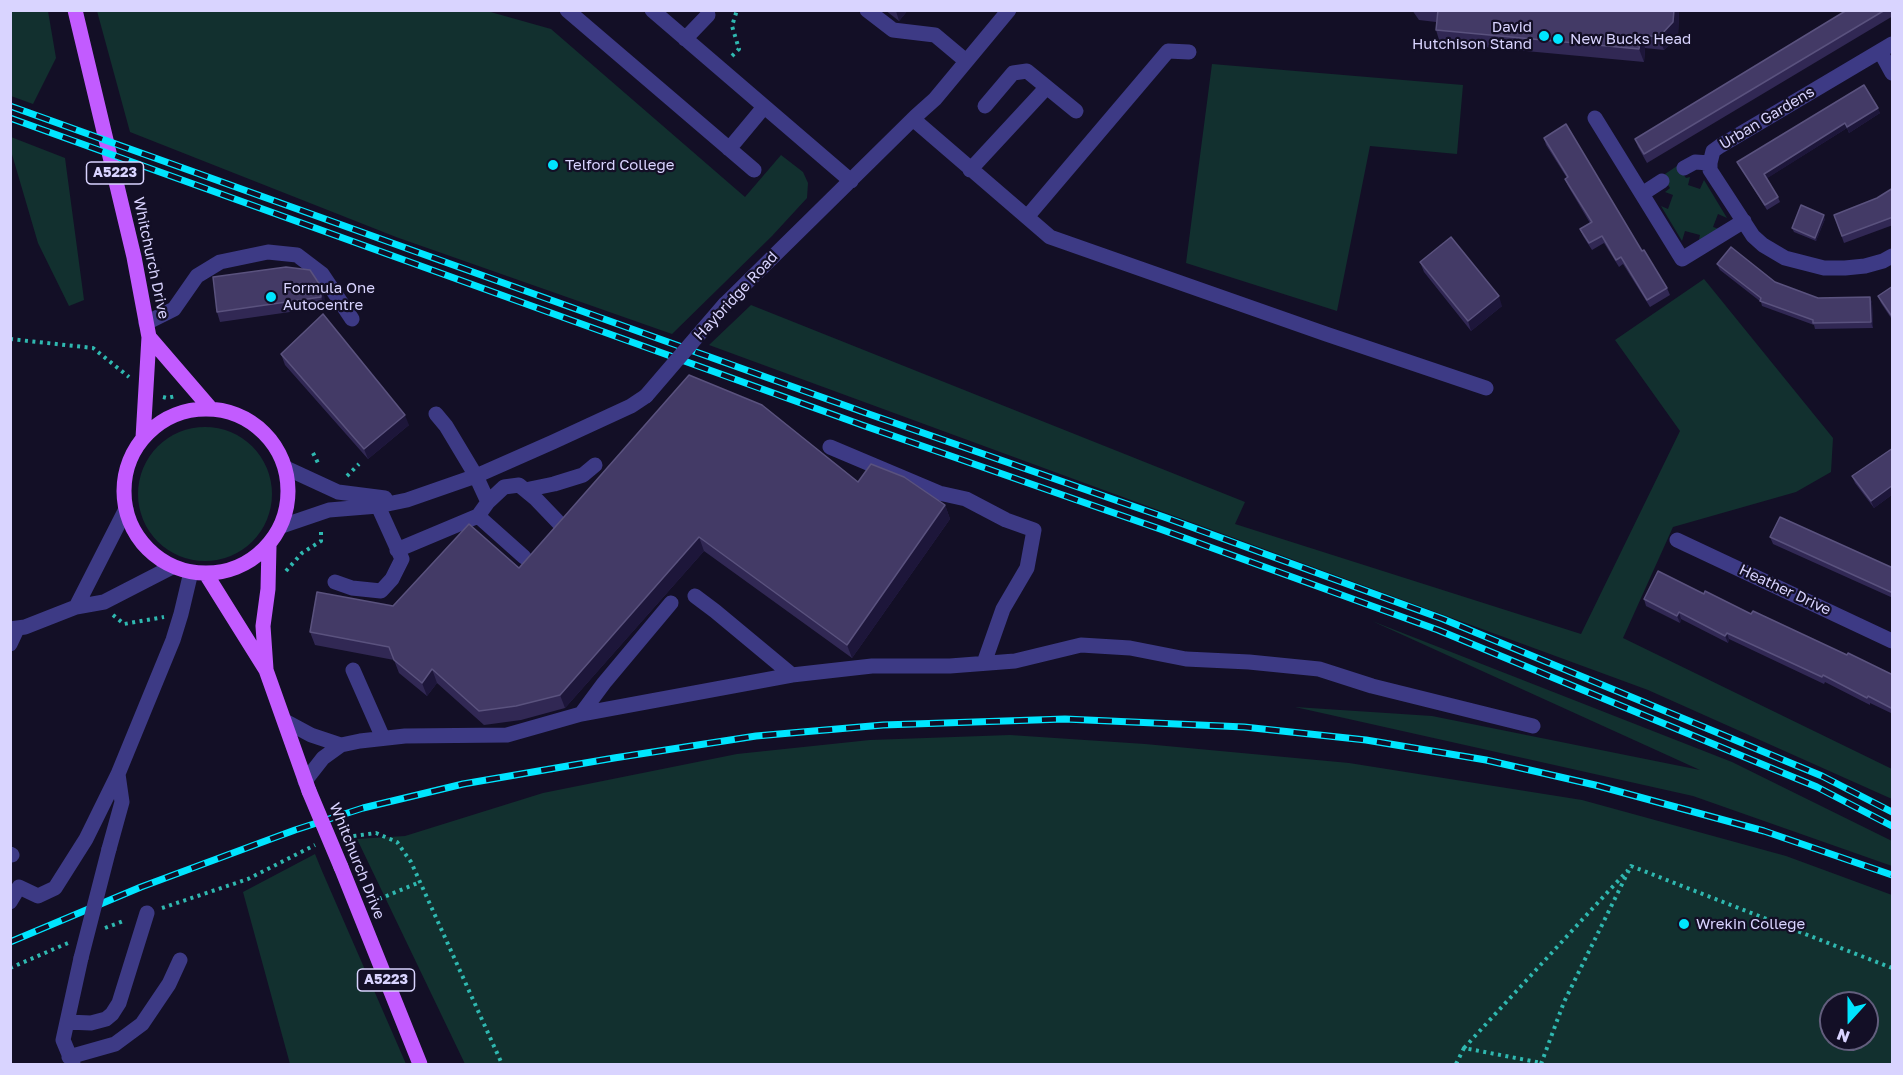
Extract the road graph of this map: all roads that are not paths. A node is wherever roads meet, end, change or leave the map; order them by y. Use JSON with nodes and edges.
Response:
{"nodes":[{"id":1,"x":75,"y":10,"type":"edge"},
{"id":2,"x":567,"y":10,"type":"edge"},
{"id":3,"x":652,"y":10,"type":"edge"},
{"id":4,"x":867,"y":10,"type":"edge"},
{"id":5,"x":1009,"y":10,"type":"edge"},
{"id":6,"x":708,"y":15,"type":"dead end"},
{"id":7,"x":685,"y":39,"type":"junction"},
{"id":8,"x":1886,"y":47,"type":"edge"},
{"id":9,"x":1189,"y":52,"type":"dead end"},
{"id":10,"x":964,"y":63,"type":"junction"},
{"id":11,"x":1893,"y":73,"type":"edge"},
{"id":12,"x":1046,"y":88,"type":"junction"},
{"id":13,"x":985,"y":106,"type":"dead end"},
{"id":14,"x":764,"y":107,"type":"junction"},
{"id":15,"x":1076,"y":111,"type":"dead end"},
{"id":16,"x":914,"y":117,"type":"junction"},
{"id":17,"x":1595,"y":118,"type":"dead end"},
{"id":18,"x":729,"y":149,"type":"junction"},
{"id":19,"x":1710,"y":163,"type":"junction"},
{"id":20,"x":1684,"y":168,"type":"dead end"},
{"id":21,"x":754,"y":170,"type":"dead end"},
{"id":22,"x":969,"y":170,"type":"junction"},
{"id":23,"x":850,"y":181,"type":"junction"},
{"id":24,"x":1662,"y":181,"type":"dead end"},
{"id":25,"x":1642,"y":194,"type":"junction"},
{"id":26,"x":1027,"y":217,"type":"junction"},
{"id":27,"x":1744,"y":221,"type":"junction"},
{"id":28,"x":1893,"y":256,"type":"edge"},
{"id":29,"x":352,"y":319,"type":"dead end"},
{"id":30,"x":148,"y":330,"type":"junction"},
{"id":31,"x":1486,"y":388,"type":"dead end"},
{"id":32,"x":211,"y":409,"type":"junction"},
{"id":33,"x":436,"y":414,"type":"dead end"},
{"id":34,"x":143,"y":438,"type":"junction"},
{"id":35,"x":830,"y":447,"type":"dead end"},
{"id":36,"x":595,"y":465,"type":"dead end"},
{"id":37,"x":286,"y":468,"type":"junction"},
{"id":38,"x":476,"y":476,"type":"junction"},
{"id":39,"x":525,"y":490,"type":"junction"},
{"id":40,"x":407,"y":500,"type":"junction"},
{"id":41,"x":488,"y":502,"type":"junction"},
{"id":42,"x":378,"y":506,"type":"junction"},
{"id":43,"x":126,"y":509,"type":"junction"},
{"id":44,"x":478,"y":516,"type":"junction"},
{"id":45,"x":559,"y":523,"type":"edge"},
{"id":46,"x":282,"y":526,"type":"junction"},
{"id":47,"x":1677,"y":540,"type":"dead end"},
{"id":48,"x":268,"y":546,"type":"junction"},
{"id":49,"x":397,"y":550,"type":"junction"},
{"id":50,"x":524,"y":557,"type":"dead end"},
{"id":51,"x":172,"y":567,"type":"junction"},
{"id":52,"x":199,"y":573,"type":"junction"},
{"id":53,"x":335,"y":582,"type":"dead end"},
{"id":54,"x":695,"y":596,"type":"dead end"},
{"id":55,"x":671,"y":603,"type":"dead end"},
{"id":56,"x":76,"y":607,"type":"junction"},
{"id":57,"x":14,"y":629,"type":"edge"},
{"id":58,"x":1893,"y":641,"type":"edge"},
{"id":59,"x":10,"y":644,"type":"edge"},
{"id":60,"x":984,"y":663,"type":"junction"},
{"id":61,"x":266,"y":670,"type":"junction"},
{"id":62,"x":353,"y":670,"type":"dead end"},
{"id":63,"x":792,"y":675,"type":"junction"},
{"id":64,"x":581,"y":714,"type":"junction"},
{"id":65,"x":285,"y":721,"type":"junction"},
{"id":66,"x":1533,"y":726,"type":"dead end"},
{"id":67,"x":382,"y":738,"type":"junction"},
{"id":68,"x":341,"y":746,"type":"junction"},
{"id":69,"x":118,"y":774,"type":"junction"},
{"id":70,"x":307,"y":786,"type":"junction"},
{"id":71,"x":10,"y":902,"type":"edge"},
{"id":72,"x":147,"y":913,"type":"road end"},
{"id":73,"x":180,"y":960,"type":"dead end"},
{"id":74,"x":67,"y":1022,"type":"junction"},
{"id":75,"x":71,"y":1061,"type":"edge"},
{"id":76,"x":420,"y":1065,"type":"edge"}],
"edges":[{"from":1,"to":30,"type":"main road","name":"Whitchurch Drive","number":"A5223"},
{"from":2,"to":18,"type":"street"},
{"from":3,"to":7,"type":"street"},
{"from":4,"to":10,"type":"street"},
{"from":5,"to":10,"type":"street","name":"Haybridge Road"},
{"from":6,"to":7,"type":"street"},
{"from":7,"to":14,"type":"street"},
{"from":8,"to":11,"type":"street","name":"Urban Gardens"},
{"from":8,"to":19,"type":"street","name":"Urban Gardens"},
{"from":9,"to":26,"type":"street"},
{"from":10,"to":16,"type":"street","name":"Haybridge Road"},
{"from":12,"to":13,"type":"street"},
{"from":12,"to":15,"type":"street"},
{"from":12,"to":22,"type":"street"},
{"from":14,"to":18,"type":"street"},
{"from":14,"to":23,"type":"street"},
{"from":16,"to":22,"type":"street"},
{"from":16,"to":23,"type":"street","name":"Haybridge Road"},
{"from":17,"to":25,"type":"street"},
{"from":18,"to":21,"type":"street"},
{"from":19,"to":20,"type":"street"},
{"from":19,"to":27,"type":"street","name":"Urban Gardens"},
{"from":22,"to":26,"type":"street"},
{"from":23,"to":38,"type":"street","name":"Haybridge Road","bridge":true},
{"from":24,"to":25,"type":"street"},
{"from":25,"to":27,"type":"street"},
{"from":26,"to":31,"type":"street"},
{"from":27,"to":28,"type":"street","name":"Urban Gardens"},
{"from":29,"to":30,"type":"street"},
{"from":30,"to":32,"type":"main road","name":"Whitchurch Drive"},
{"from":30,"to":34,"type":"main road","name":"Whitchurch Drive","number":"A5223"},
{"from":32,"to":34,"type":"main road"},
{"from":32,"to":37,"type":"main road"},
{"from":33,"to":38,"type":"street"},
{"from":34,"to":43,"type":"main road"},
{"from":35,"to":60,"type":"street"},
{"from":36,"to":39,"type":"street"},
{"from":37,"to":40,"type":"street"},
{"from":37,"to":46,"type":"main road"},
{"from":38,"to":40,"type":"street","name":"Haybridge Road"},
{"from":38,"to":41,"type":"street"},
{"from":39,"to":41,"type":"street"},
{"from":39,"to":45,"type":"street"},
{"from":40,"to":42,"type":"street","name":"Haybridge Road"},
{"from":41,"to":44,"type":"street"},
{"from":42,"to":46,"type":"street","name":"Haybridge Road"},
{"from":42,"to":49,"type":"street"},
{"from":43,"to":51,"type":"main road"},
{"from":43,"to":56,"type":"street"},
{"from":44,"to":49,"type":"street"},
{"from":44,"to":50,"type":"street"},
{"from":46,"to":48,"type":"main road"},
{"from":47,"to":58,"type":"street","name":"Heather Drive"},
{"from":48,"to":52,"type":"main road"},
{"from":48,"to":61,"type":"main road","name":"Whitchurch Drive","number":"A5223"},
{"from":49,"to":53,"type":"street"},
{"from":51,"to":52,"type":"main road"},
{"from":51,"to":56,"type":"street"},
{"from":52,"to":61,"type":"main road","name":"Whitchurch Drive","number":"A5223"},
{"from":52,"to":69,"type":"street"},
{"from":54,"to":63,"type":"street"},
{"from":55,"to":64,"type":"street"},
{"from":56,"to":57,"type":"street"},
{"from":57,"to":59,"type":"street"},
{"from":60,"to":63,"type":"street"},
{"from":60,"to":66,"type":"street"},
{"from":61,"to":65,"type":"main road","name":"Whitchurch Drive","number":"A5223"},
{"from":62,"to":67,"type":"street"},
{"from":63,"to":64,"type":"street"},
{"from":64,"to":67,"type":"street"},
{"from":65,"to":68,"type":"street"},
{"from":65,"to":70,"type":"main road","name":"Whitchurch Drive","number":"A5223"},
{"from":67,"to":68,"type":"street"},
{"from":68,"to":70,"type":"street"},
{"from":69,"to":71,"type":"street"},
{"from":69,"to":74,"type":"street","bridge":true},
{"from":70,"to":76,"type":"main road","name":"Whitchurch Drive","number":"A5223","bridge":true},
{"from":72,"to":74,"type":"street"},
{"from":73,"to":75,"type":"street"},
{"from":74,"to":75,"type":"street"}]}
